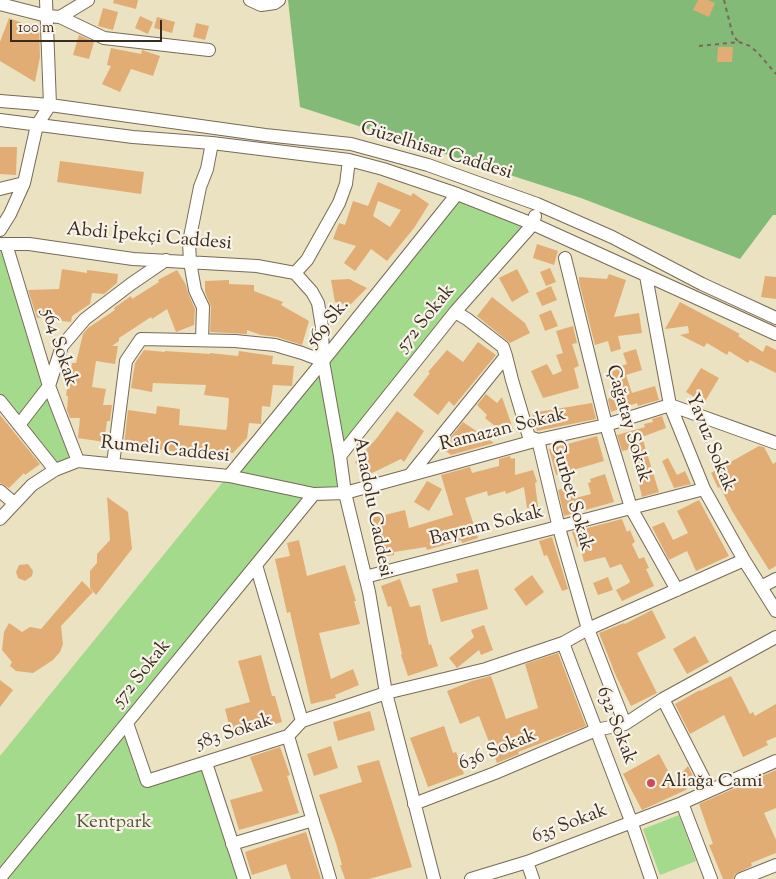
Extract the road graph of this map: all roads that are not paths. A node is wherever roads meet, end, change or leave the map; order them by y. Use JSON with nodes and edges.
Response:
{"nodes":[{"id":1,"x":46,"y":0,"type":"edge"},
{"id":2,"x":88,"y":0,"type":"edge"},
{"id":3,"x":250,"y":0,"type":"edge"},
{"id":4,"x":279,"y":0,"type":"edge"},
{"id":5,"x":0,"y":4,"type":"edge"},
{"id":6,"x":47,"y":16,"type":"junction"},
{"id":7,"x":60,"y":17,"type":"junction"},
{"id":8,"x":209,"y":50,"type":"dead end"},
{"id":9,"x":0,"y":101,"type":"edge"},
{"id":10,"x":50,"y":105,"type":"junction"},
{"id":11,"x":0,"y":120,"type":"edge"},
{"id":12,"x":37,"y":125,"type":"junction"},
{"id":13,"x":212,"y":144,"type":"junction"},
{"id":14,"x":349,"y":160,"type":"junction"},
{"id":15,"x":24,"y":183,"type":"junction"},
{"id":16,"x":0,"y":189,"type":"edge"},
{"id":17,"x":458,"y":194,"type":"junction"},
{"id":18,"x":537,"y":204,"type":"junction"},
{"id":19,"x":533,"y":224,"type":"junction"},
{"id":20,"x":0,"y":230,"type":"edge"},
{"id":21,"x":3,"y":244,"type":"edge"},
{"id":22,"x":565,"y":258,"type":"dead end"},
{"id":23,"x":166,"y":260,"type":"junction"},
{"id":24,"x":190,"y":262,"type":"junction"},
{"id":25,"x":295,"y":273,"type":"junction"},
{"id":26,"x":646,"y":276,"type":"junction"},
{"id":27,"x":455,"y":312,"type":"junction"},
{"id":28,"x":776,"y":318,"type":"edge"},
{"id":29,"x":776,"y":334,"type":"edge"},
{"id":30,"x":202,"y":340,"type":"junction"},
{"id":31,"x":506,"y":356,"type":"junction"},
{"id":32,"x":323,"y":361,"type":"junction"},
{"id":33,"x":49,"y":386,"type":"junction"},
{"id":34,"x":0,"y":401,"type":"edge"},
{"id":35,"x":670,"y":405,"type":"junction"},
{"id":36,"x":19,"y":425,"type":"junction"},
{"id":37,"x":606,"y":425,"type":"junction"},
{"id":38,"x":538,"y":440,"type":"junction"},
{"id":39,"x":776,"y":443,"type":"edge"},
{"id":40,"x":340,"y":456,"type":"junction"},
{"id":41,"x":78,"y":461,"type":"junction"},
{"id":42,"x":113,"y":464,"type":"junction"},
{"id":43,"x":55,"y":470,"type":"junction"},
{"id":44,"x":410,"y":475,"type":"junction"},
{"id":45,"x":228,"y":476,"type":"junction"},
{"id":46,"x":704,"y":489,"type":"junction"},
{"id":47,"x":0,"y":491,"type":"edge"},
{"id":48,"x":345,"y":492,"type":"junction"},
{"id":49,"x":314,"y":494,"type":"junction"},
{"id":50,"x":14,"y":503,"type":"junction"},
{"id":51,"x":631,"y":508,"type":"junction"},
{"id":52,"x":0,"y":519,"type":"edge"},
{"id":53,"x":559,"y":528,"type":"junction"},
{"id":54,"x":744,"y":560,"type":"junction"},
{"id":55,"x":256,"y":565,"type":"junction"},
{"id":56,"x":365,"y":577,"type":"junction"},
{"id":57,"x":776,"y":579,"type":"edge"},
{"id":58,"x":761,"y":588,"type":"junction"},
{"id":59,"x":676,"y":590,"type":"junction"},
{"id":60,"x":776,"y":610,"type":"edge"},
{"id":61,"x":588,"y":629,"type":"junction"},
{"id":62,"x":776,"y":637,"type":"edge"},
{"id":63,"x":563,"y":643,"type":"junction"},
{"id":64,"x":386,"y":693,"type":"junction"},
{"id":65,"x":663,"y":699,"type":"junction"},
{"id":66,"x":302,"y":721,"type":"junction"},
{"id":67,"x":126,"y":723,"type":"junction"},
{"id":68,"x":625,"y":724,"type":"junction"},
{"id":69,"x":596,"y":730,"type":"junction"},
{"id":70,"x":288,"y":736,"type":"junction"},
{"id":71,"x":776,"y":761,"type":"edge"},
{"id":72,"x":206,"y":763,"type":"junction"},
{"id":73,"x":709,"y":790,"type":"junction"},
{"id":74,"x":682,"y":803,"type":"junction"},
{"id":75,"x":414,"y":804,"type":"junction"},
{"id":76,"x":313,"y":820,"type":"junction"},
{"id":77,"x":632,"y":821,"type":"junction"},
{"id":78,"x":232,"y":844,"type":"junction"},
{"id":79,"x":527,"y":862,"type":"junction"},
{"id":80,"x":776,"y":865,"type":"edge"},
{"id":81,"x":0,"y":878,"type":"edge"},
{"id":82,"x":244,"y":879,"type":"edge"},
{"id":83,"x":330,"y":879,"type":"edge"},
{"id":84,"x":433,"y":879,"type":"edge"},
{"id":85,"x":471,"y":879,"type":"edge"},
{"id":86,"x":533,"y":879,"type":"edge"},
{"id":87,"x":651,"y":879,"type":"edge"},
{"id":88,"x":711,"y":879,"type":"edge"},
{"id":89,"x":741,"y":879,"type":"edge"}],
"edges":[{"from":1,"to":6,"type":"street"},
{"from":2,"to":7,"type":"street"},
{"from":3,"to":4,"type":"street"},
{"from":5,"to":6,"type":"street"},
{"from":6,"to":7,"type":"street"},
{"from":6,"to":10,"type":"street"},
{"from":7,"to":8,"type":"street"},
{"from":9,"to":10,"type":"street","name":"Güzelhisar Caddesi"},
{"from":10,"to":12,"type":"street"},
{"from":10,"to":18,"type":"street","name":"Güzelhisar Caddesi"},
{"from":11,"to":12,"type":"street","name":"Güzelhisar Caddesi"},
{"from":12,"to":13,"type":"street","name":"Güzelhisar Caddesi"},
{"from":12,"to":15,"type":"street"},
{"from":13,"to":14,"type":"street","name":"Güzelhisar Caddesi"},
{"from":13,"to":24,"type":"street"},
{"from":14,"to":17,"type":"street","name":"Güzelhisar Caddesi"},
{"from":14,"to":25,"type":"street"},
{"from":15,"to":16,"type":"street"},
{"from":15,"to":20,"type":"street"},
{"from":17,"to":19,"type":"street","name":"Güzelhisar Caddesi"},
{"from":17,"to":32,"type":"street","name":"569 Sk."},
{"from":18,"to":19,"type":"street"},
{"from":18,"to":28,"type":"street","name":"Güzelhisar Caddesi"},
{"from":19,"to":26,"type":"street","name":"Güzelhisar Caddesi"},
{"from":19,"to":27,"type":"street","name":"572 Sokak"},
{"from":21,"to":23,"type":"street","name":"Abdi İpekçi Caddesi"},
{"from":21,"to":33,"type":"street","name":"564 Sokak"},
{"from":22,"to":37,"type":"street","name":"Çağatay Sokak"},
{"from":23,"to":24,"type":"street","name":"Abdi İpekçi Caddesi"},
{"from":23,"to":33,"type":"street"},
{"from":24,"to":25,"type":"street","name":"Abdi İpekçi Caddesi"},
{"from":24,"to":30,"type":"street"},
{"from":25,"to":32,"type":"street","name":"Anadolu Caddesi"},
{"from":26,"to":29,"type":"street","name":"Güzelhisar Caddesi"},
{"from":26,"to":35,"type":"street","name":"Yavuz Sokak"},
{"from":27,"to":31,"type":"street","name":"Gurbet Sokak"},
{"from":27,"to":40,"type":"street","name":"572 Sokak"},
{"from":30,"to":32,"type":"street"},
{"from":30,"to":42,"type":"street"},
{"from":31,"to":38,"type":"street","name":"Gurbet Sokak"},
{"from":31,"to":44,"type":"street"},
{"from":32,"to":40,"type":"street","name":"Anadolu Caddesi"},
{"from":32,"to":45,"type":"street","name":"569 Sk."},
{"from":33,"to":36,"type":"street"},
{"from":33,"to":41,"type":"street","name":"564 Sokak"},
{"from":34,"to":36,"type":"street"},
{"from":35,"to":37,"type":"street","name":"Ramazan Sokak"},
{"from":35,"to":39,"type":"street"},
{"from":35,"to":46,"type":"street","name":"Yavuz Sokak"},
{"from":36,"to":43,"type":"street"},
{"from":37,"to":38,"type":"street","name":"Ramazan Sokak"},
{"from":37,"to":51,"type":"street","name":"Çağatay Sokak"},
{"from":38,"to":44,"type":"street","name":"Ramazan Sokak"},
{"from":38,"to":53,"type":"street","name":"Gurbet Sokak"},
{"from":40,"to":48,"type":"street","name":"Anadolu Caddesi"},
{"from":41,"to":42,"type":"street","name":"Rumeli Caddesi"},
{"from":41,"to":43,"type":"street","name":"Rumeli Caddesi"},
{"from":42,"to":45,"type":"street","name":"Rumeli Caddesi"},
{"from":43,"to":50,"type":"street","name":"Rumeli Caddesi"},
{"from":44,"to":48,"type":"street","name":"Ramazan Sokak"},
{"from":45,"to":49,"type":"street","name":"Rumeli Caddesi"},
{"from":46,"to":51,"type":"street","name":"Bayram Sokak"},
{"from":46,"to":54,"type":"street","name":"Yavuz Sokak"},
{"from":47,"to":50,"type":"street"},
{"from":48,"to":49,"type":"street","name":"Rumeli Caddesi"},
{"from":48,"to":56,"type":"street","name":"Anadolu Caddesi"},
{"from":49,"to":55,"type":"street","name":"572 Sokak"},
{"from":50,"to":52,"type":"street","name":"Rumeli Caddesi"},
{"from":51,"to":53,"type":"street","name":"Bayram Sokak"},
{"from":51,"to":59,"type":"street","name":"Çağatay Sokak"},
{"from":53,"to":56,"type":"street","name":"Bayram Sokak"},
{"from":53,"to":61,"type":"street","name":"Gurbet Sokak"},
{"from":54,"to":58,"type":"street","name":"Yavuz Sokak"},
{"from":54,"to":59,"type":"street","name":"583 Sokak"},
{"from":55,"to":66,"type":"street"},
{"from":55,"to":67,"type":"street","name":"572 Sokak"},
{"from":56,"to":64,"type":"street","name":"Anadolu Caddesi"},
{"from":57,"to":58,"type":"street"},
{"from":58,"to":60,"type":"street","name":"Yavuz Sokak"},
{"from":59,"to":61,"type":"street","name":"583 Sokak"},
{"from":61,"to":63,"type":"street","name":"583 Sokak"},
{"from":61,"to":68,"type":"street","name":"Gurbet Sokak"},
{"from":62,"to":65,"type":"street"},
{"from":63,"to":64,"type":"street","name":"583 Sokak"},
{"from":63,"to":69,"type":"street","name":"632 Sokak"},
{"from":64,"to":66,"type":"street","name":"583 Sokak"},
{"from":64,"to":75,"type":"street","name":"Anadolu Caddesi"},
{"from":65,"to":68,"type":"street"},
{"from":65,"to":73,"type":"street"},
{"from":66,"to":70,"type":"street","name":"583 Sokak"},
{"from":67,"to":72,"type":"street","name":"583 Sokak"},
{"from":67,"to":81,"type":"street","name":"572 Sokak"},
{"from":68,"to":69,"type":"street","name":"636 Sokak"},
{"from":69,"to":75,"type":"street","name":"636 Sokak"},
{"from":69,"to":77,"type":"street","name":"632 Sokak"},
{"from":70,"to":72,"type":"street","name":"583 Sokak"},
{"from":70,"to":76,"type":"street"},
{"from":71,"to":73,"type":"street","name":"635 Sokak"},
{"from":72,"to":78,"type":"street"},
{"from":73,"to":74,"type":"street","name":"635 Sokak"},
{"from":74,"to":77,"type":"street","name":"635 Sokak"},
{"from":74,"to":88,"type":"street"},
{"from":75,"to":84,"type":"street","name":"Anadolu Caddesi"},
{"from":76,"to":78,"type":"street"},
{"from":76,"to":83,"type":"street"},
{"from":77,"to":79,"type":"street","name":"635 Sokak"},
{"from":77,"to":87,"type":"street","name":"632 Sokak"},
{"from":78,"to":82,"type":"street"},
{"from":79,"to":85,"type":"street","name":"635 Sokak"},
{"from":79,"to":86,"type":"street"},
{"from":80,"to":89,"type":"street"}]}
